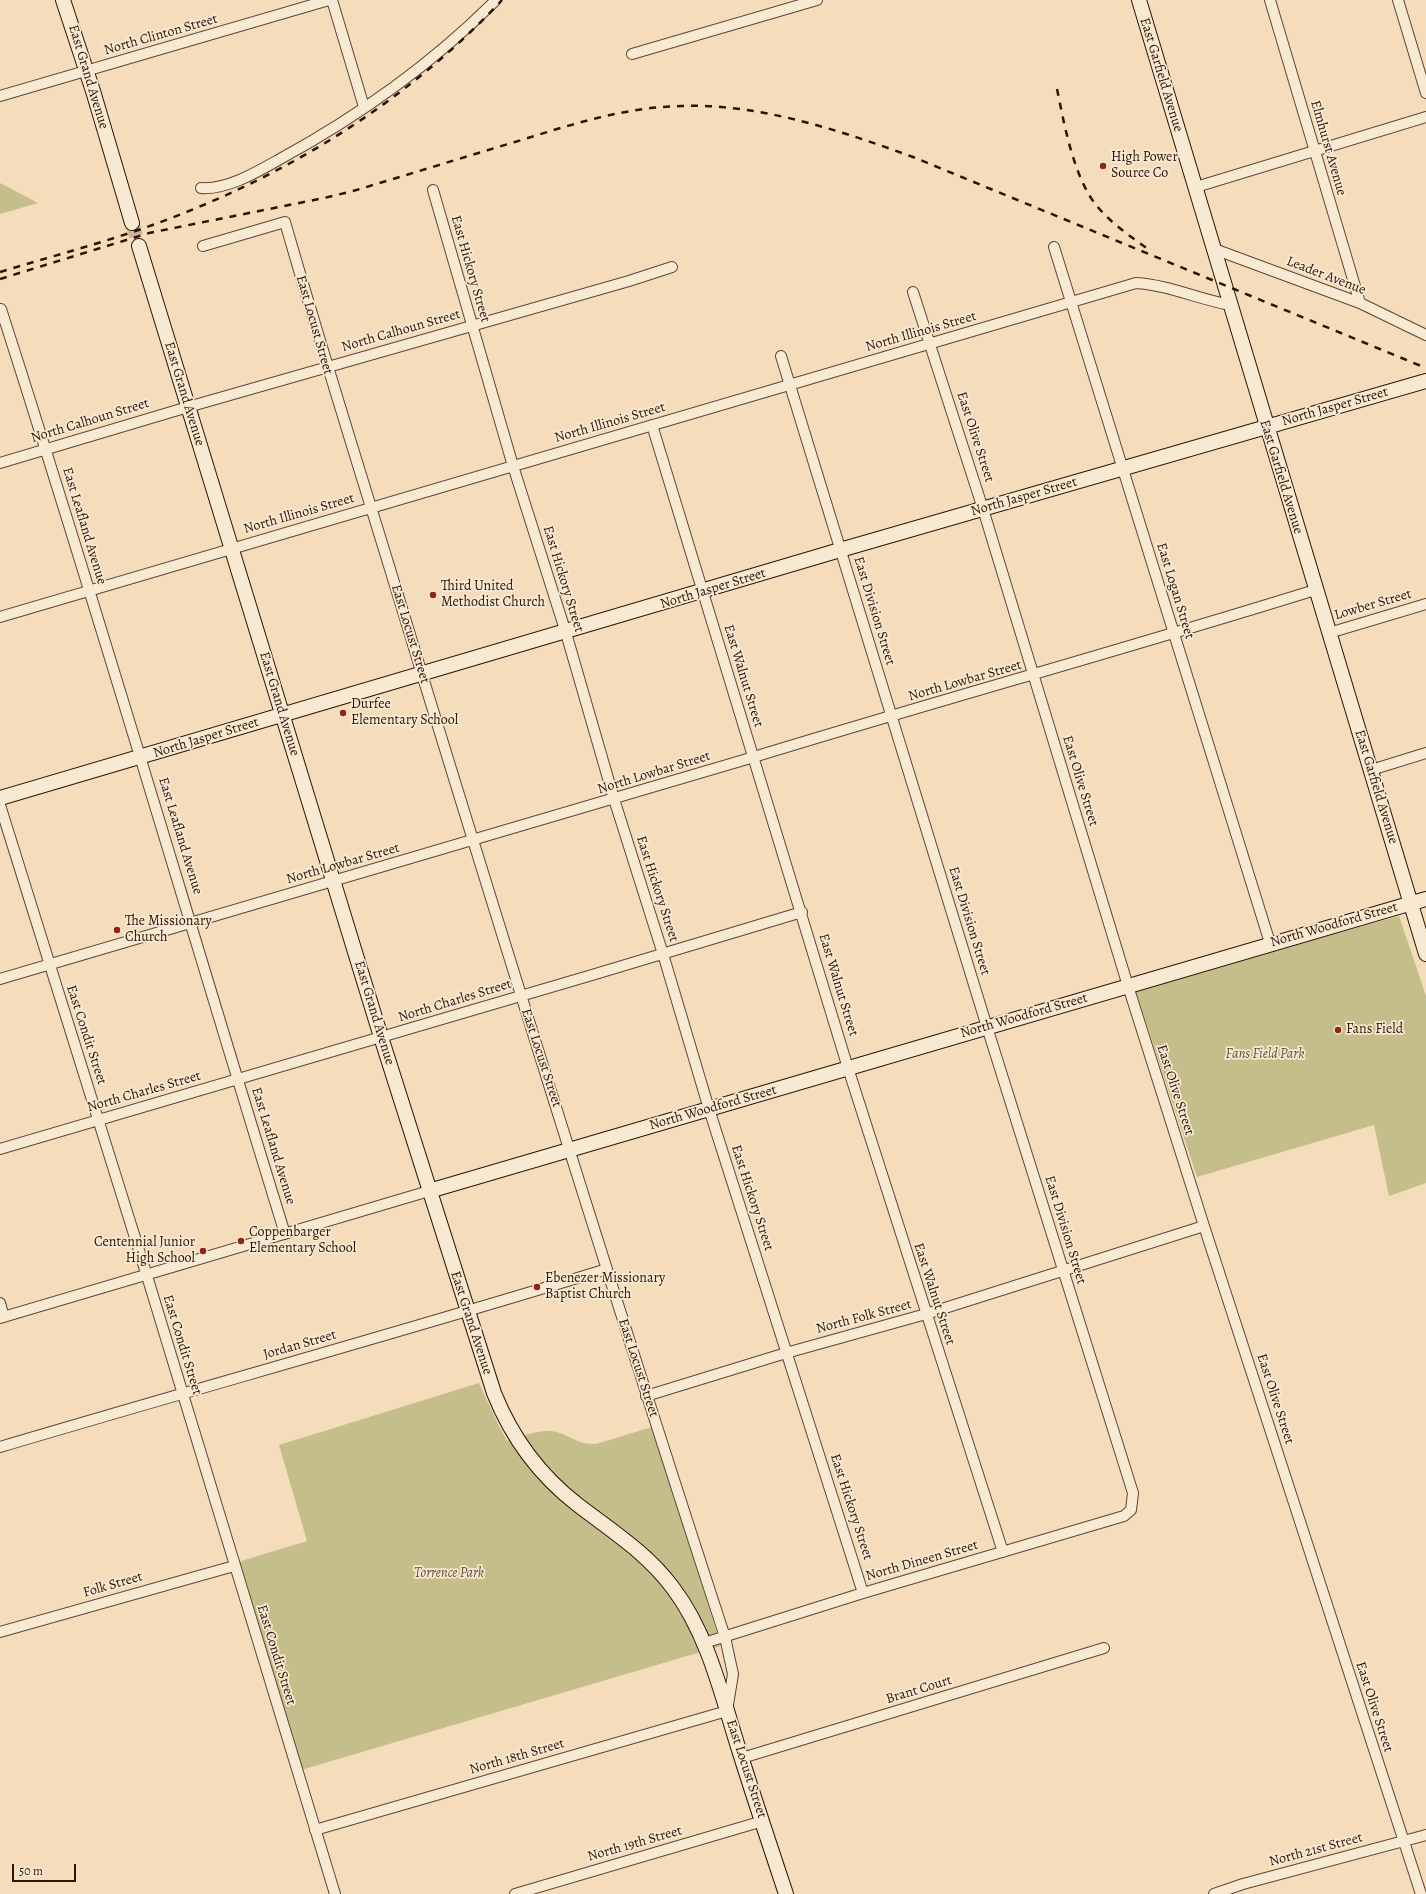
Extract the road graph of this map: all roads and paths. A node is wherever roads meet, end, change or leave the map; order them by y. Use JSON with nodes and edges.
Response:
{"nodes":[{"id":1,"x":64,"y":0,"type":"edge"},
{"id":2,"x":331,"y":0,"type":"edge"},
{"id":3,"x":496,"y":0,"type":"edge"},
{"id":4,"x":817,"y":0,"type":"edge"},
{"id":5,"x":1139,"y":0,"type":"edge"},
{"id":6,"x":1270,"y":0,"type":"edge"},
{"id":7,"x":1398,"y":0,"type":"edge"},
{"id":8,"x":632,"y":54,"type":"dead end"},
{"id":9,"x":86,"y":71,"type":"junction"},
{"id":10,"x":1426,"y":93,"type":"edge"},
{"id":11,"x":0,"y":96,"type":"edge"},
{"id":12,"x":364,"y":107,"type":"junction"},
{"id":13,"x":1426,"y":117,"type":"edge"},
{"id":14,"x":1314,"y":150,"type":"junction"},
{"id":15,"x":201,"y":188,"type":"dead end"},
{"id":16,"x":1196,"y":188,"type":"junction"},
{"id":17,"x":433,"y":190,"type":"dead end"},
{"id":18,"x":132,"y":223,"type":"tunnel mouth"},
{"id":19,"x":139,"y":246,"type":"tunnel mouth"},
{"id":20,"x":203,"y":246,"type":"dead end"},
{"id":21,"x":1054,"y":246,"type":"dead end"},
{"id":22,"x":1214,"y":249,"type":"junction"},
{"id":23,"x":672,"y":266,"type":"dead end"},
{"id":24,"x":913,"y":292,"type":"dead end"},
{"id":25,"x":1071,"y":302,"type":"junction"},
{"id":26,"x":1360,"y":303,"type":"junction"},
{"id":27,"x":1230,"y":305,"type":"junction"},
{"id":28,"x":1,"y":309,"type":"dead end"},
{"id":29,"x":471,"y":325,"type":"junction"},
{"id":30,"x":1426,"y":335,"type":"edge"},
{"id":31,"x":931,"y":344,"type":"junction"},
{"id":32,"x":781,"y":356,"type":"dead end"},
{"id":33,"x":326,"y":368,"type":"junction"},
{"id":34,"x":1426,"y":381,"type":"edge"},
{"id":35,"x":790,"y":385,"type":"junction"},
{"id":36,"x":188,"y":406,"type":"junction"},
{"id":37,"x":652,"y":425,"type":"junction"},
{"id":38,"x":1266,"y":427,"type":"junction"},
{"id":39,"x":46,"y":449,"type":"junction"},
{"id":40,"x":0,"y":463,"type":"edge"},
{"id":41,"x":513,"y":466,"type":"junction"},
{"id":42,"x":1123,"y":468,"type":"junction"},
{"id":43,"x":371,"y":507,"type":"junction"},
{"id":44,"x":983,"y":510,"type":"junction"},
{"id":45,"x":230,"y":549,"type":"junction"},
{"id":46,"x":840,"y":550,"type":"junction"},
{"id":47,"x":1315,"y":590,"type":"junction"},
{"id":48,"x":89,"y":591,"type":"junction"},
{"id":49,"x":702,"y":592,"type":"junction"},
{"id":50,"x":1426,"y":604,"type":"edge"},
{"id":51,"x":0,"y":617,"type":"edge"},
{"id":52,"x":566,"y":633,"type":"junction"},
{"id":53,"x":1329,"y":633,"type":"junction"},
{"id":54,"x":1173,"y":634,"type":"junction"},
{"id":55,"x":422,"y":673,"type":"junction"},
{"id":56,"x":1033,"y":676,"type":"junction"},
{"id":57,"x":283,"y":714,"type":"junction"},
{"id":58,"x":892,"y":716,"type":"junction"},
{"id":59,"x":1426,"y":753,"type":"edge"},
{"id":60,"x":753,"y":757,"type":"junction"},
{"id":61,"x":141,"y":758,"type":"junction"},
{"id":62,"x":1371,"y":770,"type":"junction"},
{"id":63,"x":0,"y":798,"type":"edge"},
{"id":64,"x":614,"y":799,"type":"junction"},
{"id":65,"x":0,"y":805,"type":"edge"},
{"id":66,"x":473,"y":841,"type":"junction"},
{"id":67,"x":333,"y":881,"type":"junction"},
{"id":68,"x":1426,"y":899,"type":"edge"},
{"id":69,"x":1410,"y":904,"type":"junction"},
{"id":70,"x":802,"y":912,"type":"junction"},
{"id":71,"x":192,"y":923,"type":"junction"},
{"id":72,"x":1270,"y":943,"type":"junction"},
{"id":73,"x":663,"y":954,"type":"junction"},
{"id":74,"x":1426,"y":954,"type":"edge"},
{"id":75,"x":50,"y":965,"type":"junction"},
{"id":76,"x":0,"y":979,"type":"edge"},
{"id":77,"x":1128,"y":986,"type":"junction"},
{"id":78,"x":521,"y":995,"type":"junction"},
{"id":79,"x":987,"y":1027,"type":"junction"},
{"id":80,"x":381,"y":1038,"type":"junction"},
{"id":81,"x":848,"y":1068,"type":"junction"},
{"id":82,"x":238,"y":1080,"type":"junction"},
{"id":83,"x":709,"y":1110,"type":"junction"},
{"id":84,"x":98,"y":1120,"type":"junction"},
{"id":85,"x":0,"y":1149,"type":"edge"},
{"id":86,"x":570,"y":1151,"type":"junction"},
{"id":87,"x":429,"y":1191,"type":"junction"},
{"id":88,"x":1204,"y":1226,"type":"junction"},
{"id":89,"x":285,"y":1234,"type":"junction"},
{"id":90,"x":607,"y":1269,"type":"junction"},
{"id":91,"x":1063,"y":1271,"type":"junction"},
{"id":92,"x":147,"y":1276,"type":"junction"},
{"id":93,"x":0,"y":1303,"type":"edge"},
{"id":94,"x":467,"y":1312,"type":"junction"},
{"id":95,"x":926,"y":1314,"type":"junction"},
{"id":96,"x":2,"y":1318,"type":"edge"},
{"id":97,"x":786,"y":1353,"type":"junction"},
{"id":98,"x":182,"y":1393,"type":"junction"},
{"id":99,"x":646,"y":1396,"type":"junction"},
{"id":100,"x":0,"y":1447,"type":"edge"},
{"id":101,"x":1133,"y":1493,"type":"joint"},
{"id":102,"x":1003,"y":1552,"type":"junction"},
{"id":103,"x":234,"y":1566,"type":"junction"},
{"id":104,"x":863,"y":1593,"type":"junction"},
{"id":105,"x":0,"y":1632,"type":"edge"},
{"id":106,"x":725,"y":1637,"type":"junction"},
{"id":107,"x":704,"y":1643,"type":"junction"},
{"id":108,"x":1104,"y":1648,"type":"dead end"},
{"id":109,"x":727,"y":1711,"type":"junction"},
{"id":110,"x":742,"y":1758,"type":"junction"},
{"id":111,"x":763,"y":1822,"type":"junction"},
{"id":112,"x":315,"y":1830,"type":"junction"},
{"id":113,"x":1426,"y":1835,"type":"edge"},
{"id":114,"x":1405,"y":1842,"type":"junction"},
{"id":115,"x":1245,"y":1889,"type":"edge"},
{"id":116,"x":1231,"y":1892,"type":"edge"},
{"id":117,"x":335,"y":1894,"type":"edge"},
{"id":118,"x":515,"y":1894,"type":"edge"},
{"id":119,"x":786,"y":1894,"type":"edge"},
{"id":120,"x":1214,"y":1894,"type":"edge"},
{"id":121,"x":1421,"y":1894,"type":"edge"}],
"edges":[{"from":1,"to":9,"type":"street","name":"East Grand Avenue"},
{"from":2,"to":9,"type":"street","name":"North Clinton Street"},
{"from":2,"to":12,"type":"street"},
{"from":3,"to":12,"type":"street"},
{"from":4,"to":8,"type":"street"},
{"from":5,"to":16,"type":"street","name":"East Garfield Avenue"},
{"from":6,"to":14,"type":"street","name":"Elmhurst Avenue"},
{"from":7,"to":10,"type":"street"},
{"from":9,"to":11,"type":"street","name":"North Clinton Street"},
{"from":9,"to":18,"type":"street","name":"East Grand Avenue"},
{"from":12,"to":15,"type":"street"},
{"from":13,"to":14,"type":"street"},
{"from":14,"to":16,"type":"street"},
{"from":14,"to":26,"type":"street","name":"Elmhurst Avenue"},
{"from":16,"to":22,"type":"street","name":"East Garfield Avenue"},
{"from":17,"to":29,"type":"street","name":"East Hickory Street"},
{"from":19,"to":36,"type":"street","name":"East Grand Avenue"},
{"from":20,"to":33,"type":"street","name":"East Locust Street"},
{"from":21,"to":25,"type":"street","name":"East Logan Street"},
{"from":22,"to":26,"type":"street","name":"Leader Avenue"},
{"from":22,"to":27,"type":"street","name":"East Garfield Avenue"},
{"from":23,"to":29,"type":"street","name":"North Calhoun Street"},
{"from":24,"to":31,"type":"street","name":"East Olive Street"},
{"from":25,"to":27,"type":"street","name":"North Illinois Street"},
{"from":25,"to":31,"type":"street","name":"North Illinois Street"},
{"from":25,"to":42,"type":"street","name":"East Logan Street"},
{"from":26,"to":30,"type":"street","name":"Leader Avenue"},
{"from":27,"to":38,"type":"street","name":"East Garfield Avenue"},
{"from":28,"to":39,"type":"street","name":"East Leafland Avenue"},
{"from":29,"to":33,"type":"street","name":"North Calhoun Street"},
{"from":29,"to":41,"type":"street","name":"East Hickory Street"},
{"from":31,"to":35,"type":"street","name":"North Illinois Street"},
{"from":31,"to":44,"type":"street","name":"East Olive Street"},
{"from":32,"to":35,"type":"street","name":"East Division Street"},
{"from":33,"to":36,"type":"street","name":"North Calhoun Street"},
{"from":33,"to":43,"type":"street","name":"East Locust Street"},
{"from":34,"to":38,"type":"street","name":"North Jasper Street"},
{"from":35,"to":37,"type":"street","name":"North Illinois Street"},
{"from":35,"to":46,"type":"street","name":"East Division Street"},
{"from":36,"to":39,"type":"street","name":"North Calhoun Street"},
{"from":36,"to":45,"type":"street","name":"East Grand Avenue"},
{"from":37,"to":41,"type":"street","name":"North Illinois Street"},
{"from":37,"to":49,"type":"street","name":"East Walnut Street"},
{"from":38,"to":42,"type":"street","name":"North Jasper Street"},
{"from":38,"to":47,"type":"street","name":"East Garfield Avenue"},
{"from":39,"to":40,"type":"street","name":"North Calhoun Street"},
{"from":39,"to":48,"type":"street","name":"East Leafland Avenue"},
{"from":41,"to":43,"type":"street","name":"North Illinois Street"},
{"from":41,"to":52,"type":"street","name":"East Hickory Street"},
{"from":42,"to":44,"type":"street","name":"North Jasper Street"},
{"from":42,"to":54,"type":"street","name":"East Logan Street"},
{"from":43,"to":45,"type":"street","name":"North Illinois Street"},
{"from":43,"to":55,"type":"street","name":"East Locust Street"},
{"from":44,"to":46,"type":"street","name":"North Jasper Street"},
{"from":44,"to":56,"type":"street","name":"East Olive Street"},
{"from":45,"to":48,"type":"street","name":"North Illinois Street"},
{"from":45,"to":57,"type":"street","name":"East Grand Avenue"},
{"from":46,"to":49,"type":"street","name":"North Jasper Street"},
{"from":46,"to":58,"type":"street","name":"East Division Street"},
{"from":47,"to":53,"type":"street","name":"East Garfield Avenue"},
{"from":47,"to":54,"type":"street","name":"North Lowbar Street"},
{"from":48,"to":51,"type":"street","name":"North Illinois Street"},
{"from":48,"to":61,"type":"street","name":"East Leafland Avenue"},
{"from":49,"to":52,"type":"street","name":"North Jasper Street"},
{"from":49,"to":60,"type":"street","name":"East Walnut Street"},
{"from":50,"to":53,"type":"street","name":"Lowber Street"},
{"from":52,"to":55,"type":"street","name":"North Jasper Street"},
{"from":52,"to":64,"type":"street","name":"East Hickory Street"},
{"from":53,"to":62,"type":"street","name":"East Garfield Avenue"},
{"from":54,"to":56,"type":"street","name":"North Lowbar Street"},
{"from":54,"to":72,"type":"street","name":"East Logan Street"},
{"from":55,"to":57,"type":"street","name":"North Jasper Street"},
{"from":55,"to":66,"type":"street","name":"East Locust Street"},
{"from":56,"to":58,"type":"street","name":"North Lowbar Street"},
{"from":56,"to":77,"type":"street","name":"East Olive Street"},
{"from":57,"to":61,"type":"street","name":"North Jasper Street"},
{"from":57,"to":67,"type":"street","name":"East Grand Avenue"},
{"from":58,"to":60,"type":"street","name":"North Lowbar Street"},
{"from":58,"to":79,"type":"street","name":"East Division Street"},
{"from":59,"to":62,"type":"street"},
{"from":60,"to":64,"type":"street","name":"North Lowbar Street"},
{"from":60,"to":70,"type":"street","name":"East Walnut Street"},
{"from":61,"to":63,"type":"street","name":"North Jasper Street"},
{"from":61,"to":71,"type":"street","name":"East Leafland Avenue"},
{"from":62,"to":69,"type":"street","name":"East Garfield Avenue"},
{"from":64,"to":66,"type":"street","name":"North Lowbar Street"},
{"from":64,"to":73,"type":"street","name":"East Hickory Street"},
{"from":65,"to":75,"type":"street","name":"East Condit Street"},
{"from":66,"to":67,"type":"street","name":"North Lowbar Street"},
{"from":66,"to":78,"type":"street","name":"East Locust Street"},
{"from":67,"to":71,"type":"street","name":"North Lowbar Street"},
{"from":67,"to":80,"type":"street","name":"East Grand Avenue"},
{"from":68,"to":69,"type":"street","name":"North Woodford Street"},
{"from":69,"to":72,"type":"street","name":"North Woodford Street"},
{"from":69,"to":74,"type":"street","name":"East Garfield Avenue"},
{"from":70,"to":73,"type":"street","name":"North Charles Street"},
{"from":70,"to":81,"type":"street","name":"East Walnut Street"},
{"from":71,"to":75,"type":"street","name":"North Lowbar Street"},
{"from":71,"to":82,"type":"street","name":"East Leafland Avenue"},
{"from":72,"to":77,"type":"street","name":"North Woodford Street"},
{"from":73,"to":78,"type":"street","name":"North Charles Street"},
{"from":73,"to":83,"type":"street","name":"East Hickory Street"},
{"from":75,"to":76,"type":"street","name":"North Lowbar Street"},
{"from":75,"to":84,"type":"street","name":"East Condit Street"},
{"from":77,"to":79,"type":"street","name":"North Woodford Street"},
{"from":77,"to":88,"type":"street","name":"East Olive Street"},
{"from":78,"to":80,"type":"street","name":"North Charles Street"},
{"from":78,"to":86,"type":"street","name":"East Locust Street"},
{"from":79,"to":81,"type":"street","name":"North Woodford Street"},
{"from":79,"to":91,"type":"street","name":"East Division Street"},
{"from":80,"to":82,"type":"street","name":"North Charles Street"},
{"from":80,"to":87,"type":"street","name":"East Grand Avenue"},
{"from":81,"to":83,"type":"street","name":"North Woodford Street"},
{"from":81,"to":95,"type":"street","name":"East Walnut Street"},
{"from":82,"to":84,"type":"street","name":"North Charles Street"},
{"from":82,"to":89,"type":"street","name":"East Leafland Avenue"},
{"from":83,"to":86,"type":"street","name":"North Woodford Street"},
{"from":83,"to":97,"type":"street","name":"East Hickory Street"},
{"from":84,"to":85,"type":"street","name":"North Charles Street"},
{"from":84,"to":92,"type":"street","name":"East Condit Street"},
{"from":86,"to":87,"type":"street","name":"North Woodford Street"},
{"from":86,"to":90,"type":"street","name":"East Locust Street"},
{"from":87,"to":89,"type":"street","name":"North Woodford Street"},
{"from":87,"to":94,"type":"street","name":"East Grand Avenue"},
{"from":88,"to":91,"type":"street","name":"North Folk Street"},
{"from":88,"to":114,"type":"street","name":"East Olive Street"},
{"from":89,"to":92,"type":"street","name":"North Woodford Street"},
{"from":90,"to":94,"type":"street","name":"Jordan Street"},
{"from":90,"to":99,"type":"street","name":"East Locust Street"},
{"from":91,"to":95,"type":"street","name":"North Folk Street"},
{"from":91,"to":101,"type":"street","name":"East Division Street"},
{"from":92,"to":96,"type":"street","name":"North Woodford Street"},
{"from":92,"to":98,"type":"street","name":"East Condit Street"},
{"from":93,"to":96,"type":"street"},
{"from":94,"to":98,"type":"street","name":"Jordan Street"},
{"from":94,"to":107,"type":"street","name":"East Grand Avenue"},
{"from":95,"to":97,"type":"street","name":"North Folk Street"},
{"from":95,"to":102,"type":"street","name":"East Walnut Street"},
{"from":97,"to":99,"type":"street","name":"North Folk Street"},
{"from":97,"to":104,"type":"street","name":"East Hickory Street"},
{"from":98,"to":100,"type":"street","name":"Jordan Street"},
{"from":98,"to":103,"type":"street","name":"East Condit Street"},
{"from":99,"to":106,"type":"street","name":"East Locust Street"},
{"from":101,"to":102,"type":"street","name":"North Dineen Street"},
{"from":102,"to":104,"type":"street","name":"North Dineen Street"},
{"from":103,"to":105,"type":"street","name":"Folk Street"},
{"from":103,"to":112,"type":"street","name":"East Condit Street"},
{"from":104,"to":106,"type":"street","name":"North Dineen Street"},
{"from":106,"to":107,"type":"street","name":"North Dineen Street"},
{"from":106,"to":109,"type":"street","name":"East Locust Street"},
{"from":107,"to":109,"type":"street","name":"East Grand Avenue"},
{"from":108,"to":110,"type":"street","name":"Brant Court"},
{"from":109,"to":110,"type":"street","name":"East Locust Street"},
{"from":109,"to":112,"type":"street","name":"North 18th Street"},
{"from":110,"to":111,"type":"street","name":"East Locust Street"},
{"from":111,"to":118,"type":"street","name":"North 19th Street"},
{"from":111,"to":119,"type":"street","name":"East Locust Street"},
{"from":112,"to":117,"type":"street","name":"East Condit Street"},
{"from":113,"to":114,"type":"street","name":"North 21st Street"},
{"from":114,"to":115,"type":"street","name":"North 21st Street"},
{"from":114,"to":121,"type":"street","name":"East Olive Street"},
{"from":115,"to":116,"type":"street","name":"North 21st Street"},
{"from":116,"to":120,"type":"street","name":"North 21st Street"}]}
